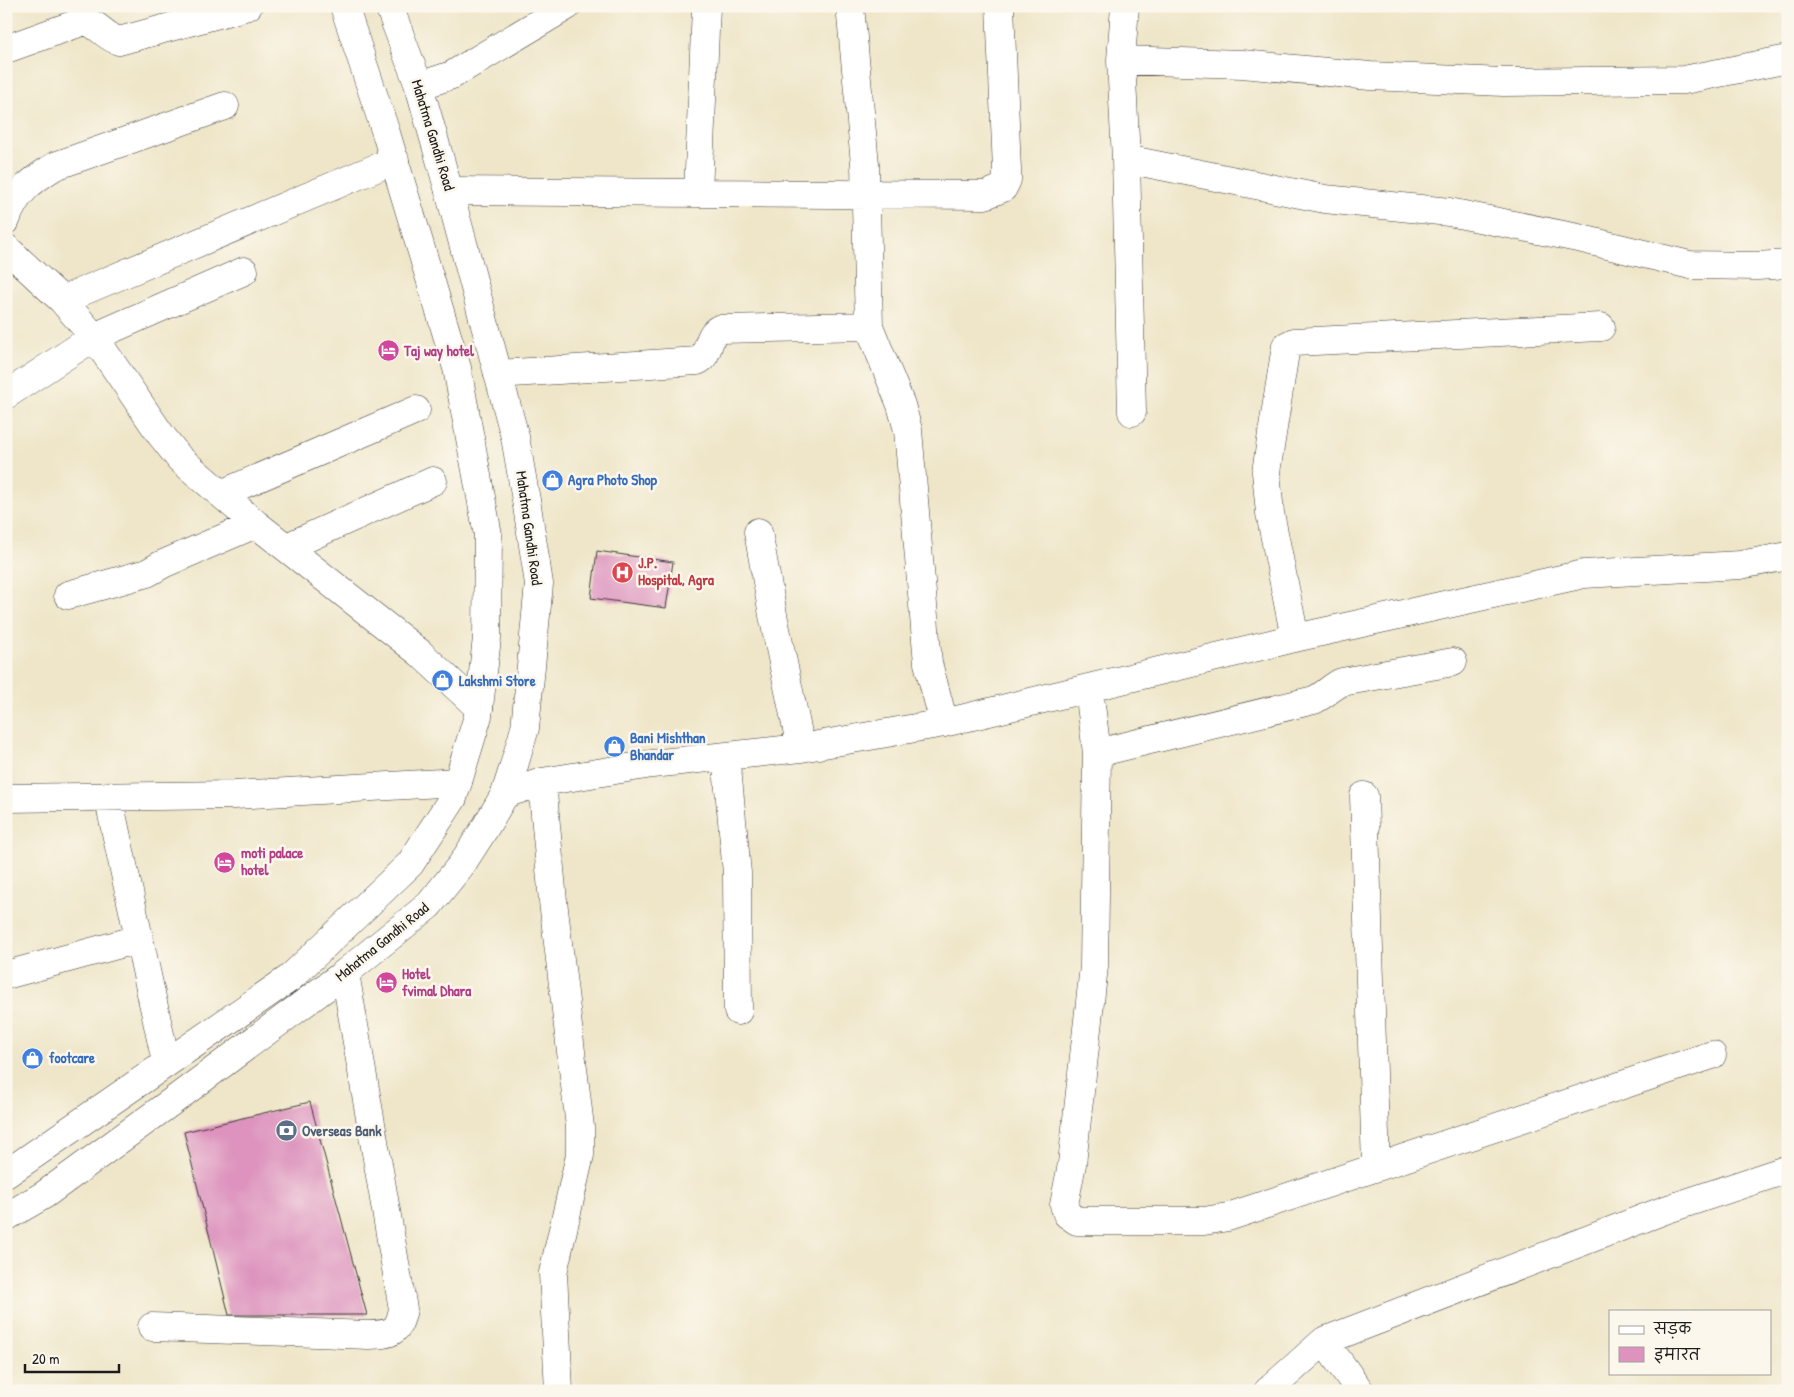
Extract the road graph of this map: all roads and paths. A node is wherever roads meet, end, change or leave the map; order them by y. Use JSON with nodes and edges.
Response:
{"nodes":[{"id":1,"x":248,"y":6,"type":"edge"},
{"id":2,"x":344,"y":6,"type":"edge"},
{"id":3,"x":389,"y":6,"type":"edge"},
{"id":4,"x":567,"y":6,"type":"edge"},
{"id":5,"x":850,"y":6,"type":"edge"},
{"id":6,"x":1000,"y":6,"type":"edge"},
{"id":7,"x":1126,"y":6,"type":"edge"},
{"id":8,"x":706,"y":7,"type":"edge"},
{"id":9,"x":6,"y":49,"type":"edge"},
{"id":10,"x":1788,"y":59,"type":"edge"},
{"id":11,"x":1121,"y":60,"type":"junction"},
{"id":12,"x":419,"y":86,"type":"junction"},
{"id":13,"x":225,"y":106,"type":"dead end"},
{"id":14,"x":1126,"y":159,"type":"junction"},
{"id":15,"x":395,"y":160,"type":"junction"},
{"id":16,"x":449,"y":191,"type":"junction"},
{"id":17,"x":865,"y":192,"type":"junction"},
{"id":18,"x":698,"y":193,"type":"junction"},
{"id":19,"x":6,"y":220,"type":"edge"},
{"id":20,"x":6,"y":248,"type":"edge"},
{"id":21,"x":1788,"y":264,"type":"edge"},
{"id":22,"x":244,"y":271,"type":"dead end"},
{"id":23,"x":62,"y":300,"type":"junction"},
{"id":24,"x":868,"y":326,"type":"junction"},
{"id":25,"x":1601,"y":327,"type":"dead end"},
{"id":26,"x":94,"y":337,"type":"junction"},
{"id":27,"x":498,"y":374,"type":"junction"},
{"id":28,"x":6,"y":395,"type":"edge"},
{"id":29,"x":416,"y":410,"type":"dead end"},
{"id":30,"x":1132,"y":412,"type":"dead end"},
{"id":31,"x":433,"y":481,"type":"dead end"},
{"id":32,"x":221,"y":494,"type":"junction"},
{"id":33,"x":256,"y":524,"type":"junction"},
{"id":34,"x":758,"y":532,"type":"dead end"},
{"id":35,"x":287,"y":546,"type":"junction"},
{"id":36,"x":1788,"y":556,"type":"edge"},
{"id":37,"x":68,"y":595,"type":"dead end"},
{"id":38,"x":1295,"y":638,"type":"junction"},
{"id":39,"x":1453,"y":662,"type":"dead end"},
{"id":40,"x":1089,"y":689,"type":"junction"},
{"id":41,"x":479,"y":708,"type":"junction"},
{"id":42,"x":944,"y":723,"type":"junction"},
{"id":43,"x":801,"y":748,"type":"junction"},
{"id":44,"x":1097,"y":753,"type":"junction"},
{"id":45,"x":726,"y":757,"type":"junction"},
{"id":46,"x":458,"y":782,"type":"junction"},
{"id":47,"x":542,"y":782,"type":"junction"},
{"id":48,"x":505,"y":794,"type":"junction"},
{"id":49,"x":108,"y":796,"type":"junction"},
{"id":50,"x":1364,"y":796,"type":"dead end"},
{"id":51,"x":6,"y":798,"type":"edge"},
{"id":52,"x":139,"y":939,"type":"junction"},
{"id":53,"x":345,"y":973,"type":"junction"},
{"id":54,"x":6,"y":975,"type":"edge"},
{"id":55,"x":738,"y":1010,"type":"dead end"},
{"id":56,"x":1712,"y":1055,"type":"dead end"},
{"id":57,"x":166,"y":1062,"type":"junction"},
{"id":58,"x":1376,"y":1166,"type":"junction"},
{"id":59,"x":1788,"y":1169,"type":"edge"},
{"id":60,"x":6,"y":1174,"type":"edge"},
{"id":61,"x":6,"y":1217,"type":"edge"},
{"id":62,"x":152,"y":1327,"type":"dead end"},
{"id":63,"x":1324,"y":1341,"type":"junction"},
{"id":64,"x":559,"y":1391,"type":"edge"},
{"id":65,"x":1268,"y":1391,"type":"edge"},
{"id":66,"x":1360,"y":1391,"type":"edge"}],
"edges":[{"from":1,"to":9,"type":"main road"},
{"from":2,"to":15,"type":"main road"},
{"from":3,"to":12,"type":"main road","name":"Mahatma Gandhi Road"},
{"from":4,"to":12,"type":"main road"},
{"from":5,"to":17,"type":"main road"},
{"from":6,"to":17,"type":"main road"},
{"from":7,"to":11,"type":"main road"},
{"from":8,"to":18,"type":"main road"},
{"from":10,"to":11,"type":"main road"},
{"from":11,"to":14,"type":"main road"},
{"from":12,"to":16,"type":"main road","name":"Mahatma Gandhi Road"},
{"from":13,"to":19,"type":"main road"},
{"from":14,"to":21,"type":"main road"},
{"from":14,"to":30,"type":"main road"},
{"from":15,"to":23,"type":"main road"},
{"from":15,"to":41,"type":"main road"},
{"from":16,"to":18,"type":"main road"},
{"from":16,"to":27,"type":"main road","name":"Mahatma Gandhi Road"},
{"from":17,"to":18,"type":"main road"},
{"from":17,"to":24,"type":"main road"},
{"from":20,"to":23,"type":"main road"},
{"from":22,"to":26,"type":"main road"},
{"from":23,"to":26,"type":"main road"},
{"from":24,"to":27,"type":"main road"},
{"from":24,"to":42,"type":"main road"},
{"from":25,"to":38,"type":"main road"},
{"from":26,"to":28,"type":"main road"},
{"from":26,"to":32,"type":"main road"},
{"from":27,"to":48,"type":"main road","name":"Mahatma Gandhi Road"},
{"from":29,"to":32,"type":"main road"},
{"from":31,"to":35,"type":"main road"},
{"from":32,"to":33,"type":"main road"},
{"from":33,"to":35,"type":"main road"},
{"from":33,"to":37,"type":"main road"},
{"from":34,"to":43,"type":"main road"},
{"from":35,"to":41,"type":"main road"},
{"from":36,"to":38,"type":"main road"},
{"from":38,"to":40,"type":"main road"},
{"from":39,"to":44,"type":"main road"},
{"from":40,"to":42,"type":"main road"},
{"from":40,"to":44,"type":"main road"},
{"from":41,"to":46,"type":"main road"},
{"from":42,"to":43,"type":"main road"},
{"from":43,"to":45,"type":"main road"},
{"from":44,"to":58,"type":"main road"},
{"from":45,"to":47,"type":"main road"},
{"from":45,"to":55,"type":"main road"},
{"from":46,"to":49,"type":"main road"},
{"from":46,"to":57,"type":"main road"},
{"from":47,"to":48,"type":"main road"},
{"from":47,"to":64,"type":"main road"},
{"from":48,"to":53,"type":"main road","name":"Mahatma Gandhi Road"},
{"from":49,"to":51,"type":"main road"},
{"from":49,"to":52,"type":"main road"},
{"from":50,"to":58,"type":"main road"},
{"from":52,"to":54,"type":"main road"},
{"from":52,"to":57,"type":"main road"},
{"from":53,"to":61,"type":"main road","name":"Mahatma Gandhi Road"},
{"from":53,"to":62,"type":"main road"},
{"from":56,"to":58,"type":"main road"},
{"from":57,"to":60,"type":"main road"},
{"from":59,"to":63,"type":"main road"},
{"from":63,"to":65,"type":"main road"},
{"from":63,"to":66,"type":"main road"}]}
